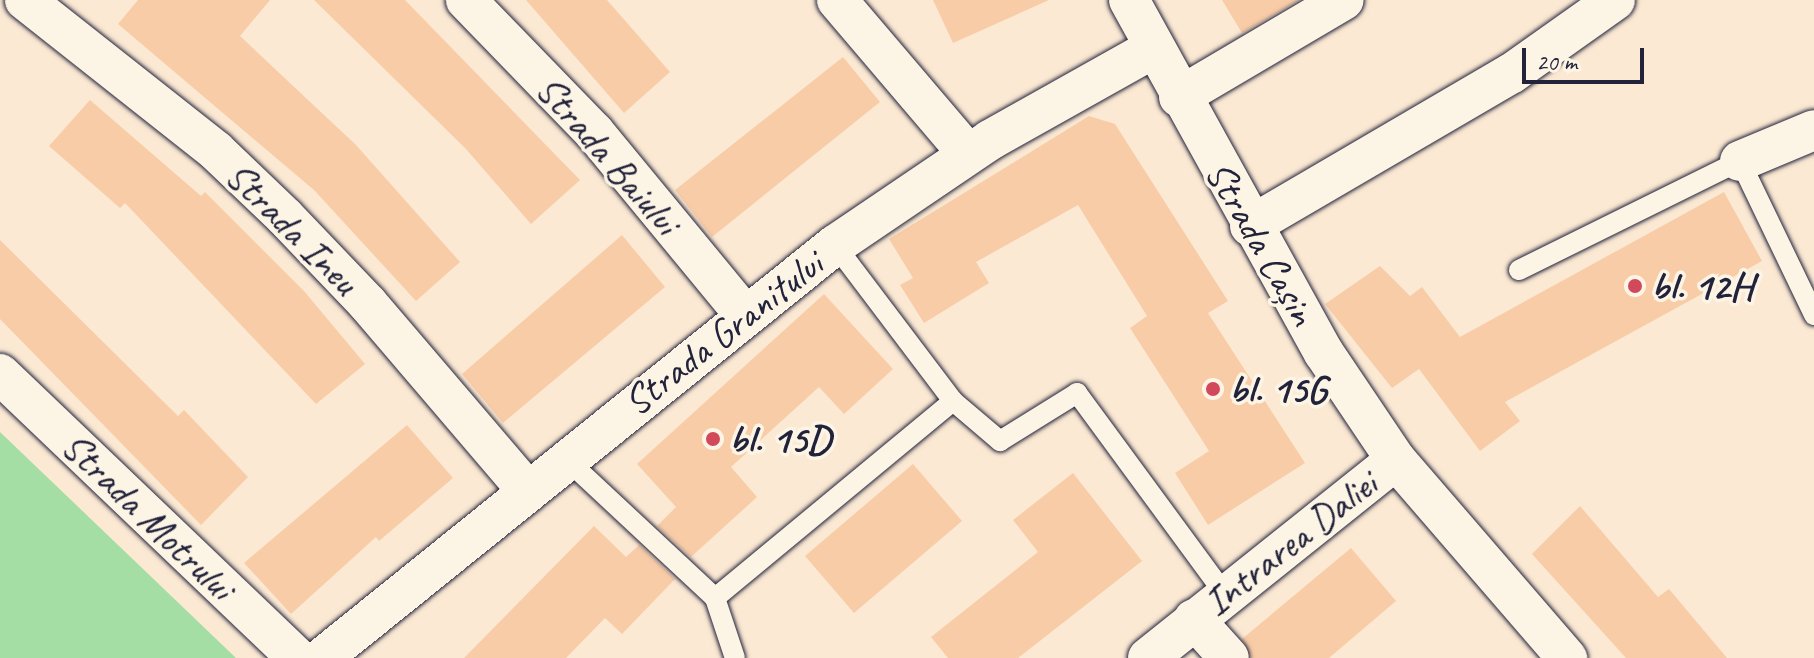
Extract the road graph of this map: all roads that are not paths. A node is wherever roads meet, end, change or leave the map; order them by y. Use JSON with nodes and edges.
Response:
{"nodes":[{"id":1,"x":25,"y":0,"type":"edge"},
{"id":2,"x":466,"y":0,"type":"edge"},
{"id":3,"x":837,"y":0,"type":"edge"},
{"id":4,"x":1129,"y":0,"type":"edge"},
{"id":5,"x":1344,"y":0,"type":"edge"},
{"id":6,"x":1615,"y":0,"type":"edge"},
{"id":7,"x":1152,"y":49,"type":"junction"},
{"id":8,"x":1179,"y":97,"type":"junction"},
{"id":9,"x":1814,"y":130,"type":"edge"},
{"id":10,"x":968,"y":154,"type":"junction"},
{"id":11,"x":1740,"y":161,"type":"junction"},
{"id":12,"x":1250,"y":226,"type":"junction"},
{"id":13,"x":835,"y":245,"type":"junction"},
{"id":14,"x":1519,"y":270,"type":"dead end"},
{"id":15,"x":744,"y":314,"type":"junction"},
{"id":16,"x":1814,"y":315,"type":"edge"},
{"id":17,"x":0,"y":374,"type":"edge"},
{"id":18,"x":953,"y":401,"type":"junction"},
{"id":19,"x":565,"y":458,"type":"junction"},
{"id":20,"x":1396,"y":460,"type":"junction"},
{"id":21,"x":526,"y":489,"type":"junction"},
{"id":22,"x":1224,"y":593,"type":"junction"},
{"id":23,"x":715,"y":598,"type":"junction"},
{"id":24,"x":1194,"y":619,"type":"junction"},
{"id":25,"x":297,"y":658,"type":"edge"},
{"id":26,"x":322,"y":658,"type":"edge"},
{"id":27,"x":735,"y":658,"type":"edge"},
{"id":28,"x":1148,"y":658,"type":"edge"},
{"id":29,"x":1229,"y":658,"type":"edge"},
{"id":30,"x":1567,"y":658,"type":"edge"}],
"edges":[{"from":1,"to":21,"type":"street","name":"Strada Ineu"},
{"from":2,"to":15,"type":"street","name":"Strada Baiului"},
{"from":3,"to":10,"type":"street"},
{"from":4,"to":7,"type":"street","name":"Strada Cașin"},
{"from":5,"to":8,"type":"street"},
{"from":6,"to":12,"type":"street"},
{"from":7,"to":8,"type":"street","name":"Strada Cașin"},
{"from":7,"to":10,"type":"street","name":"Strada Granitului"},
{"from":8,"to":12,"type":"street","name":"Strada Cașin"},
{"from":9,"to":11,"type":"street"},
{"from":10,"to":13,"type":"street","name":"Strada Granitului"},
{"from":11,"to":14,"type":"lane"},
{"from":11,"to":16,"type":"lane"},
{"from":12,"to":20,"type":"street","name":"Strada Cașin"},
{"from":13,"to":15,"type":"street","name":"Strada Granitului"},
{"from":13,"to":18,"type":"lane"},
{"from":15,"to":19,"type":"street","name":"Strada Granitului"},
{"from":17,"to":25,"type":"street","name":"Strada Motrului"},
{"from":18,"to":22,"type":"lane"},
{"from":18,"to":23,"type":"lane"},
{"from":19,"to":21,"type":"street","name":"Strada Granitului"},
{"from":19,"to":23,"type":"lane"},
{"from":20,"to":22,"type":"street","name":"Intrarea Daliei"},
{"from":20,"to":30,"type":"street","name":"Strada Cașin"},
{"from":21,"to":26,"type":"street","name":"Strada Granitului"},
{"from":22,"to":24,"type":"street","name":"Intrarea Daliei"},
{"from":23,"to":27,"type":"lane"},
{"from":24,"to":28,"type":"street","name":"Intrarea Daliei"},
{"from":24,"to":29,"type":"street"}]}
